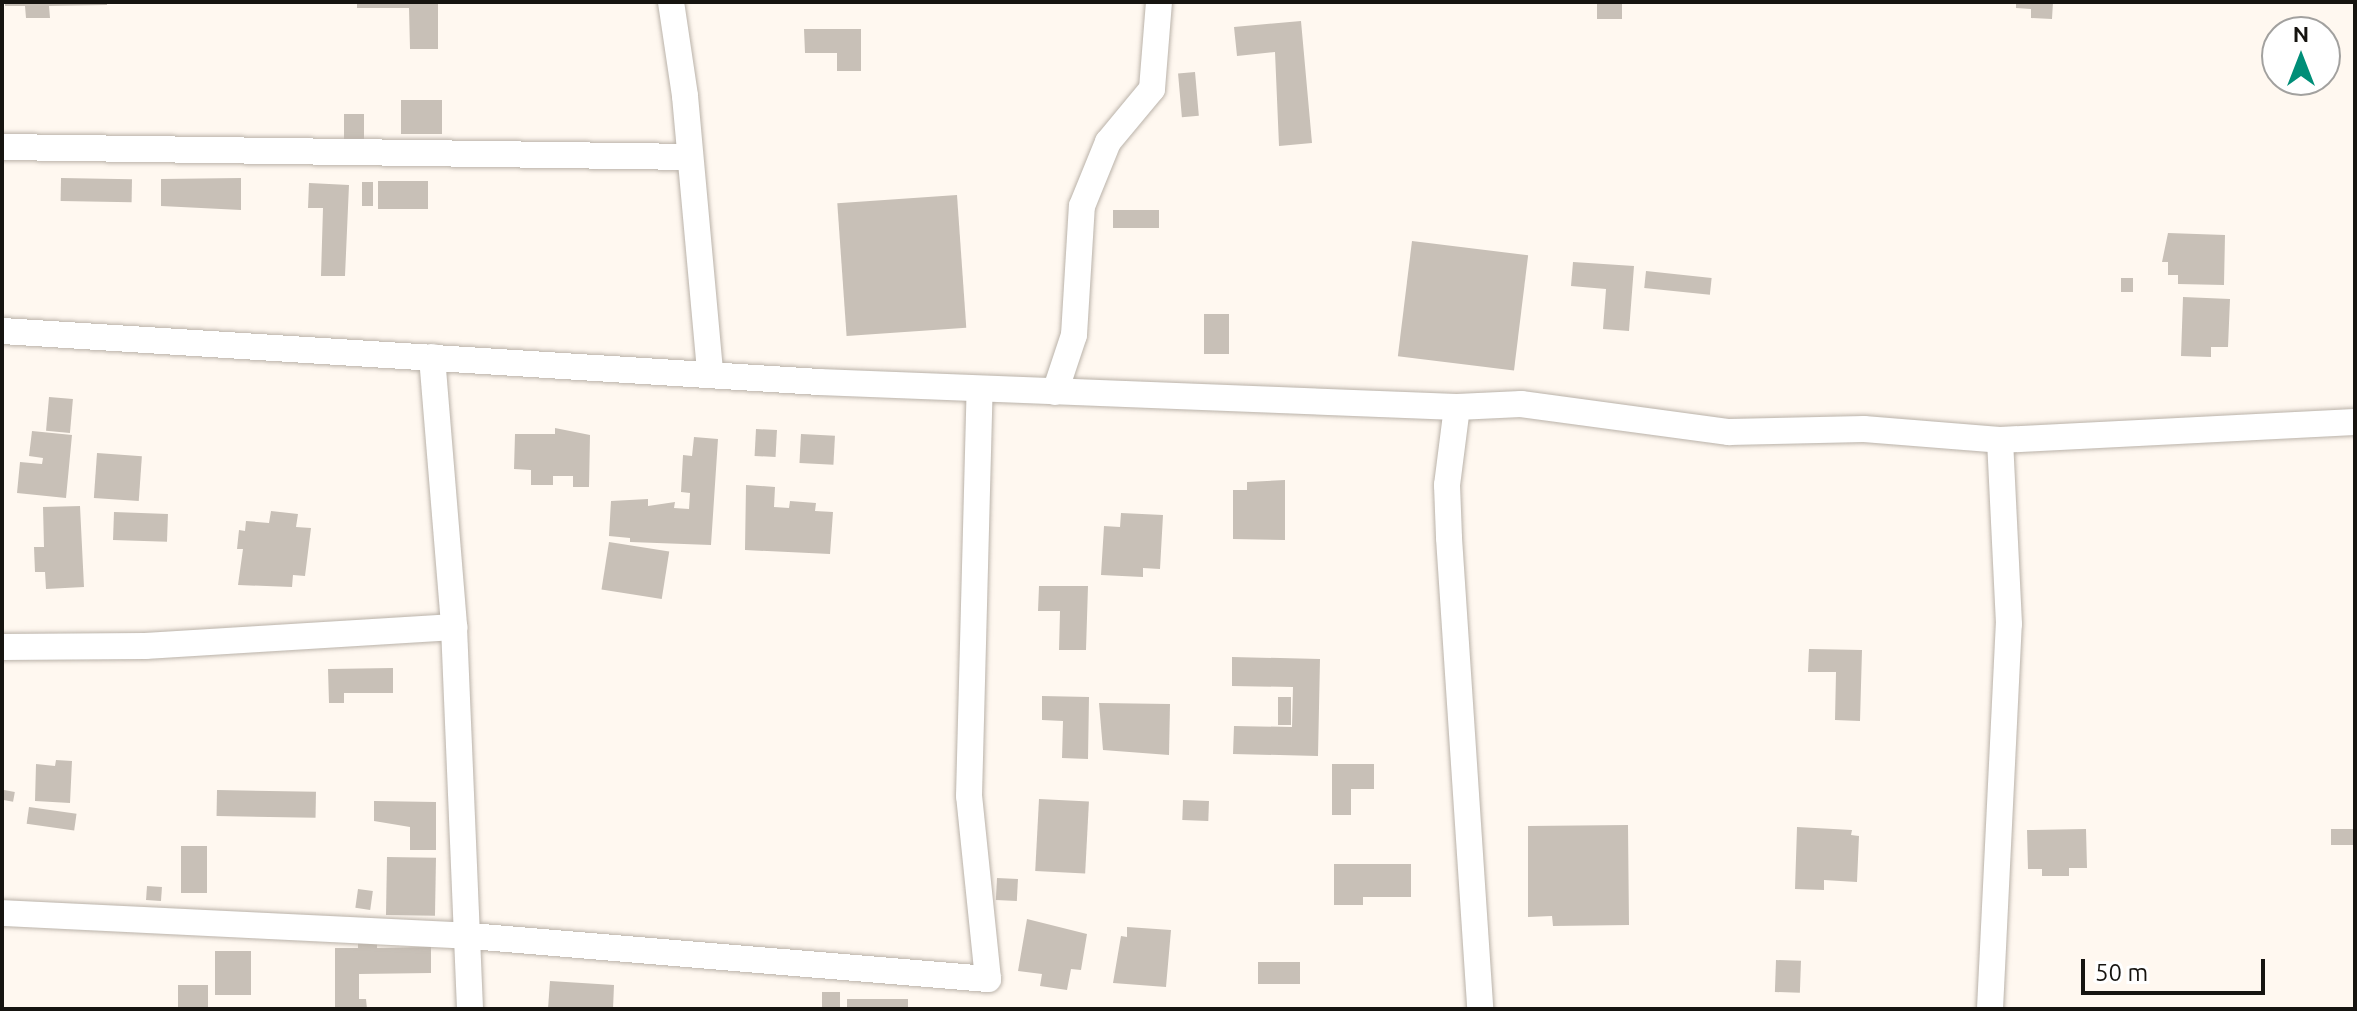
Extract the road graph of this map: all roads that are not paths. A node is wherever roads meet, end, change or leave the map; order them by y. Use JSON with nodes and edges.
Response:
{"nodes":[{"id":1,"x":671,"y":2,"type":"edge"},
{"id":2,"x":1159,"y":2,"type":"edge"},
{"id":3,"x":2,"y":147,"type":"edge"},
{"id":4,"x":690,"y":157,"type":"junction"},
{"id":5,"x":2,"y":331,"type":"edge"},
{"id":6,"x":432,"y":357,"type":"junction"},
{"id":7,"x":710,"y":373,"type":"junction"},
{"id":8,"x":980,"y":389,"type":"junction"},
{"id":9,"x":1055,"y":392,"type":"junction"},
{"id":10,"x":1457,"y":407,"type":"junction"},
{"id":11,"x":2355,"y":422,"type":"edge"},
{"id":12,"x":2000,"y":440,"type":"junction"},
{"id":13,"x":454,"y":627,"type":"junction"},
{"id":14,"x":2,"y":647,"type":"edge"},
{"id":15,"x":2,"y":913,"type":"edge"},
{"id":16,"x":470,"y":936,"type":"junction"},
{"id":17,"x":470,"y":1009,"type":"edge"},
{"id":18,"x":1480,"y":1009,"type":"edge"},
{"id":19,"x":1990,"y":1009,"type":"edge"}],
"edges":[{"from":1,"to":4,"type":"street"},
{"from":2,"to":9,"type":"street"},
{"from":3,"to":4,"type":"street"},
{"from":4,"to":7,"type":"street"},
{"from":5,"to":6,"type":"street"},
{"from":6,"to":7,"type":"street"},
{"from":6,"to":13,"type":"street"},
{"from":7,"to":8,"type":"street"},
{"from":8,"to":9,"type":"street"},
{"from":8,"to":16,"type":"street"},
{"from":9,"to":10,"type":"street"},
{"from":10,"to":12,"type":"street"},
{"from":10,"to":18,"type":"street"},
{"from":11,"to":12,"type":"street"},
{"from":12,"to":19,"type":"street"},
{"from":13,"to":14,"type":"street"},
{"from":13,"to":16,"type":"street"},
{"from":15,"to":16,"type":"street"},
{"from":16,"to":17,"type":"street"}]}
